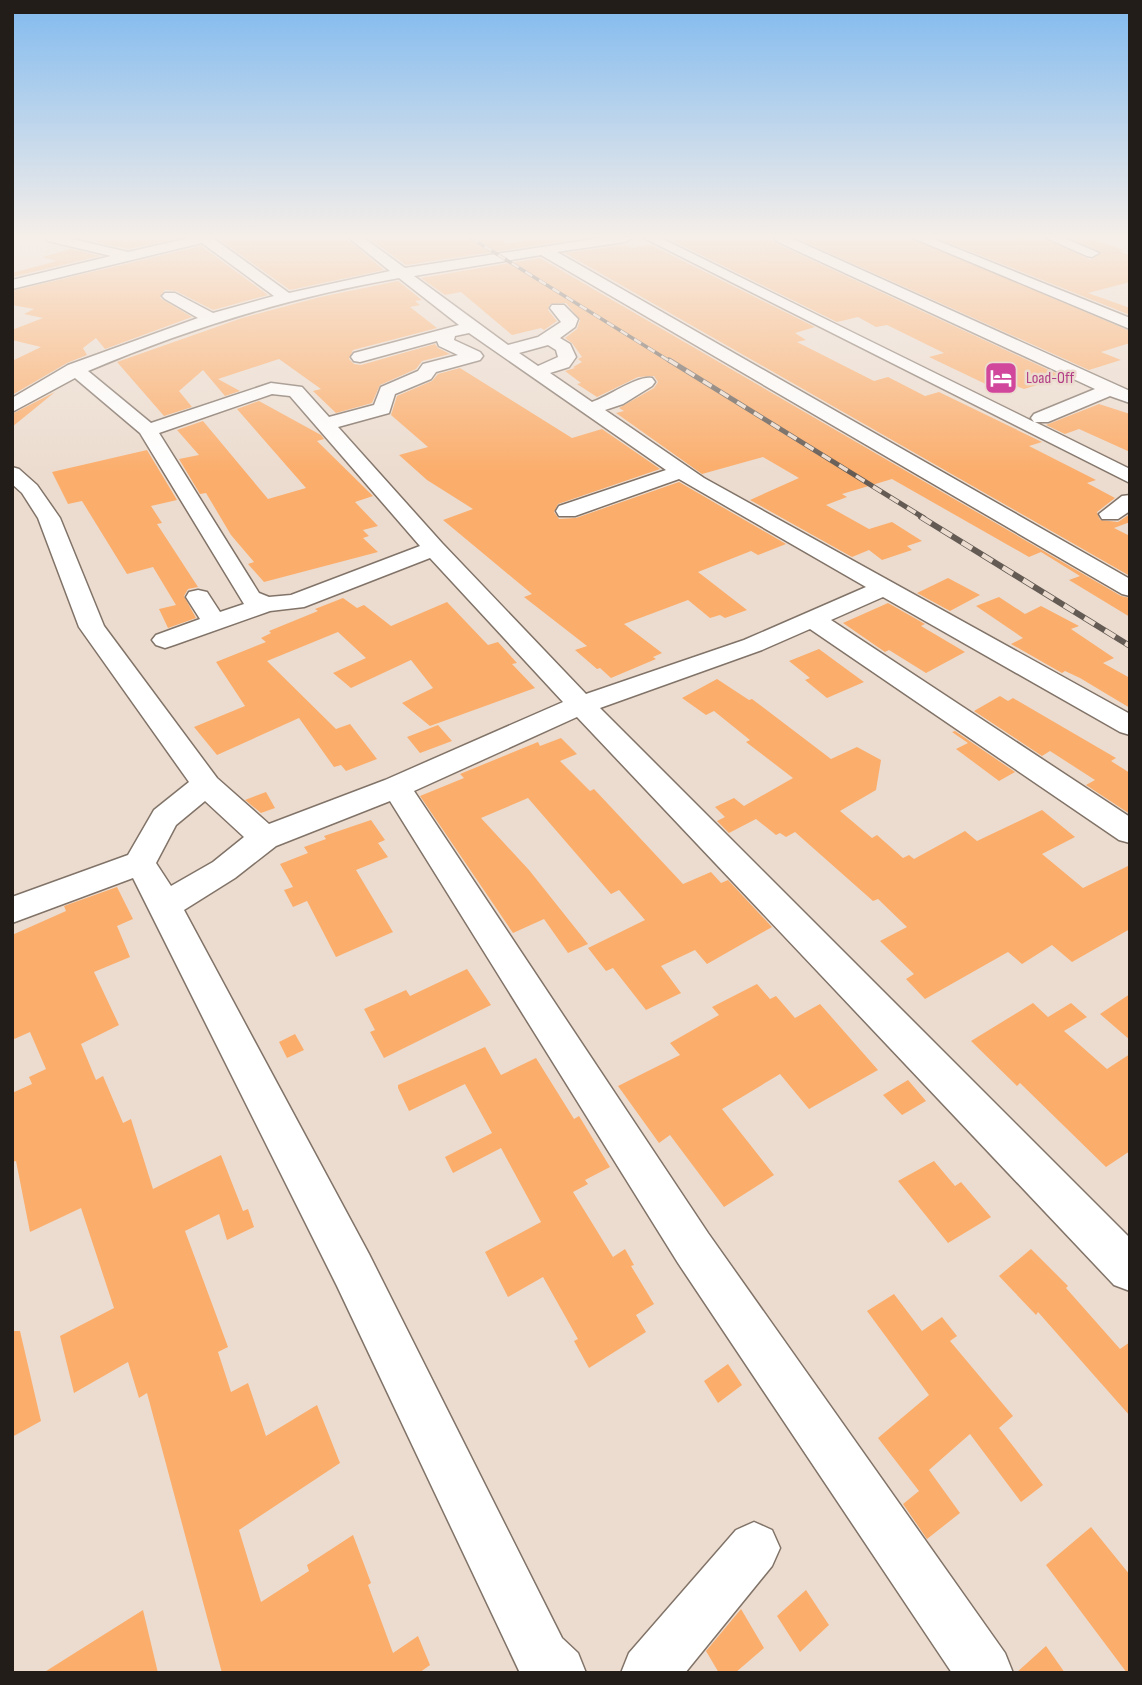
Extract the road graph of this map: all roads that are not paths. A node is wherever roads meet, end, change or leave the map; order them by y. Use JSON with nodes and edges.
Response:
{"nodes":[{"id":1,"x":209,"y":317,"type":"edge"},
{"id":2,"x":221,"y":317,"type":"edge"},
{"id":3,"x":458,"y":317,"type":"edge"},
{"id":4,"x":567,"y":317,"type":"edge"},
{"id":5,"x":652,"y":317,"type":"edge"},
{"id":6,"x":814,"y":317,"type":"edge"},
{"id":7,"x":832,"y":317,"type":"edge"},
{"id":8,"x":953,"y":317,"type":"edge"},
{"id":9,"x":1112,"y":317,"type":"edge"},
{"id":10,"x":213,"y":319,"type":"junction"},
{"id":11,"x":1130,"y":324,"type":"edge"},
{"id":12,"x":471,"y":327,"type":"junction"},
{"id":13,"x":447,"y":333,"type":"junction"},
{"id":14,"x":549,"y":338,"type":"junction"},
{"id":15,"x":874,"y":349,"type":"junction"},
{"id":16,"x":505,"y":351,"type":"junction"},
{"id":17,"x":360,"y":357,"type":"dead end"},
{"id":18,"x":847,"y":357,"type":"dead end"},
{"id":19,"x":74,"y":369,"type":"junction"},
{"id":20,"x":537,"y":372,"type":"junction"},
{"id":21,"x":646,"y":382,"type":"dead end"},
{"id":22,"x":1111,"y":389,"type":"junction"},
{"id":23,"x":1130,"y":398,"type":"edge"},
{"id":24,"x":12,"y":406,"type":"edge"},
{"id":25,"x":590,"y":410,"type":"junction"},
{"id":26,"x":1041,"y":418,"type":"junction"},
{"id":27,"x":326,"y":424,"type":"junction"},
{"id":28,"x":148,"y":430,"type":"junction"},
{"id":29,"x":1130,"y":463,"type":"edge"},
{"id":30,"x":682,"y":471,"type":"junction"},
{"id":31,"x":12,"y":473,"type":"edge"},
{"id":32,"x":1130,"y":477,"type":"edge"},
{"id":33,"x":1130,"y":501,"type":"edge"},
{"id":34,"x":567,"y":511,"type":"dead end"},
{"id":35,"x":1110,"y":514,"type":"dead end"},
{"id":36,"x":434,"y":548,"type":"junction"},
{"id":37,"x":884,"y":588,"type":"junction"},
{"id":38,"x":1130,"y":589,"type":"edge"},
{"id":39,"x":198,"y":597,"type":"dead end"},
{"id":40,"x":267,"y":604,"type":"junction"},
{"id":41,"x":812,"y":619,"type":"junction"},
{"id":42,"x":215,"y":624,"type":"junction"},
{"id":43,"x":165,"y":640,"type":"dead end"},
{"id":44,"x":581,"y":705,"type":"junction"},
{"id":45,"x":1130,"y":726,"type":"edge"},
{"id":46,"x":206,"y":785,"type":"junction"},
{"id":47,"x":396,"y":787,"type":"junction"},
{"id":48,"x":1130,"y":832,"type":"edge"},
{"id":49,"x":265,"y":838,"type":"junction"},
{"id":50,"x":141,"y":863,"type":"junction"},
{"id":51,"x":165,"y":905,"type":"junction"},
{"id":52,"x":12,"y":911,"type":"edge"},
{"id":53,"x":1130,"y":1269,"type":"edge"},
{"id":54,"x":754,"y":1548,"type":"dead end"},
{"id":55,"x":541,"y":1668,"type":"edge"},
{"id":56,"x":649,"y":1673,"type":"edge"},
{"id":57,"x":985,"y":1673,"type":"edge"}],
"edges":[{"from":1,"to":10,"type":"street"},
{"from":2,"to":10,"type":"street"},
{"from":3,"to":12,"type":"street"},
{"from":4,"to":14,"type":"street"},
{"from":5,"to":38,"type":"street"},
{"from":6,"to":15,"type":"street"},
{"from":7,"to":26,"type":"street"},
{"from":8,"to":22,"type":"street"},
{"from":9,"to":11,"type":"street"},
{"from":10,"to":19,"type":"street"},
{"from":12,"to":13,"type":"street"},
{"from":12,"to":16,"type":"street"},
{"from":13,"to":17,"type":"street"},
{"from":13,"to":27,"type":"street"},
{"from":14,"to":16,"type":"street"},
{"from":14,"to":20,"type":"street"},
{"from":15,"to":18,"type":"street"},
{"from":15,"to":32,"type":"street"},
{"from":16,"to":20,"type":"street"},
{"from":19,"to":24,"type":"street"},
{"from":19,"to":28,"type":"street"},
{"from":20,"to":25,"type":"street"},
{"from":21,"to":25,"type":"street"},
{"from":22,"to":23,"type":"street"},
{"from":22,"to":26,"type":"street"},
{"from":25,"to":30,"type":"street"},
{"from":26,"to":29,"type":"street"},
{"from":27,"to":28,"type":"street"},
{"from":27,"to":36,"type":"street"},
{"from":28,"to":40,"type":"street"},
{"from":30,"to":34,"type":"street"},
{"from":30,"to":37,"type":"street"},
{"from":31,"to":46,"type":"street"},
{"from":33,"to":35,"type":"street"},
{"from":36,"to":40,"type":"street"},
{"from":36,"to":44,"type":"street"},
{"from":37,"to":41,"type":"street"},
{"from":37,"to":45,"type":"street"},
{"from":39,"to":42,"type":"street"},
{"from":40,"to":42,"type":"street"},
{"from":41,"to":44,"type":"street"},
{"from":41,"to":48,"type":"street"},
{"from":42,"to":43,"type":"street"},
{"from":44,"to":47,"type":"street"},
{"from":44,"to":53,"type":"street"},
{"from":46,"to":49,"type":"street"},
{"from":46,"to":50,"type":"street"},
{"from":47,"to":49,"type":"street"},
{"from":47,"to":57,"type":"street"},
{"from":49,"to":51,"type":"street"},
{"from":50,"to":51,"type":"street"},
{"from":50,"to":52,"type":"street"},
{"from":51,"to":55,"type":"street"},
{"from":54,"to":56,"type":"street"}]}
